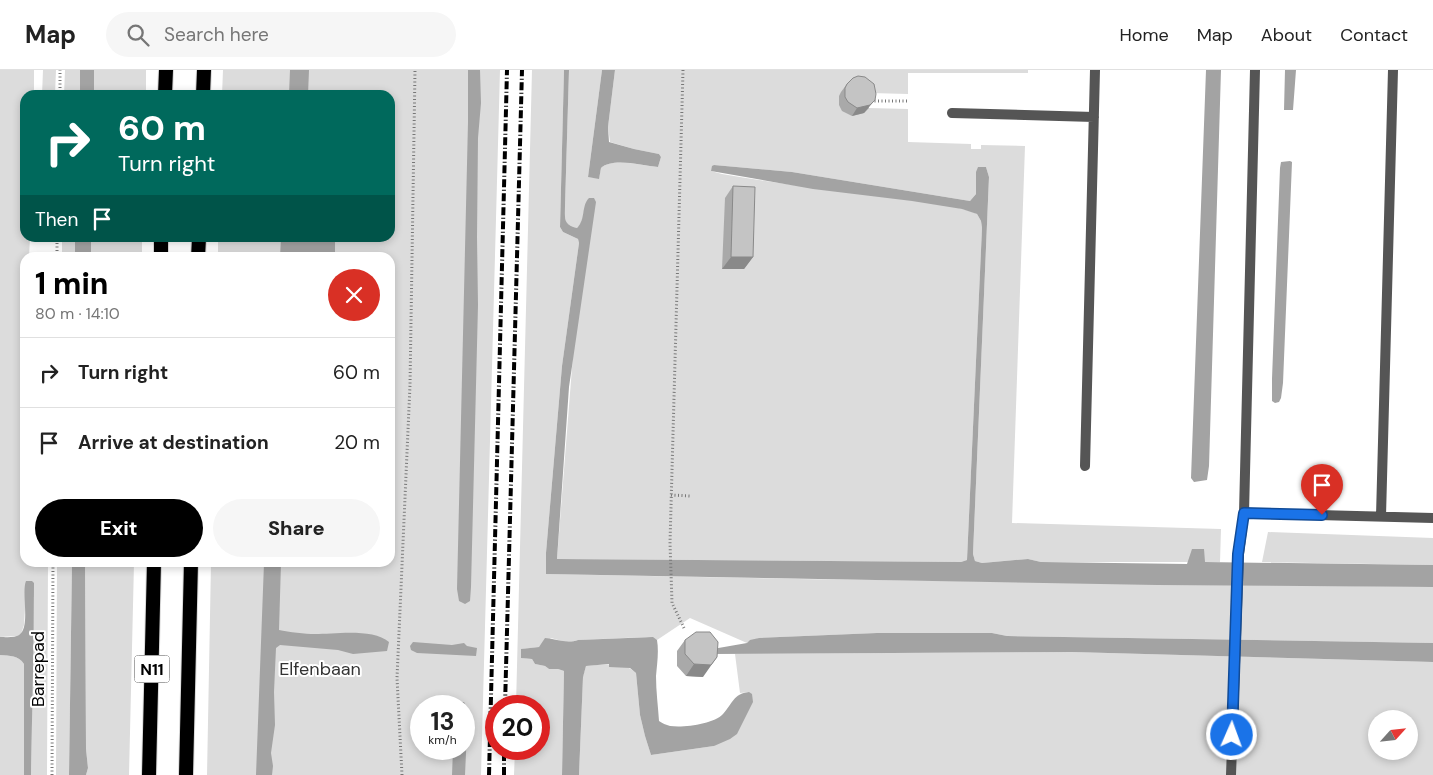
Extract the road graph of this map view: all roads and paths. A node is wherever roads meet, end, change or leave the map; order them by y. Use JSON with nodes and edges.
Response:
{"nodes":[{"id":1,"x":60,"y":70,"type":"edge"},
{"id":2,"x":166,"y":70,"type":"edge"},
{"id":3,"x":204,"y":70,"type":"edge"},
{"id":4,"x":415,"y":70,"type":"edge"},
{"id":5,"x":682,"y":70,"type":"edge"},
{"id":6,"x":1095,"y":70,"type":"edge"},
{"id":7,"x":1254,"y":70,"type":"edge"},
{"id":8,"x":1393,"y":70,"type":"edge"},
{"id":9,"x":60,"y":90,"type":"edge"},
{"id":10,"x":165,"y":90,"type":"edge"},
{"id":11,"x":203,"y":90,"type":"edge"},
{"id":12,"x":871,"y":101,"type":"edge"},
{"id":13,"x":908,"y":101,"type":"dead end"},
{"id":14,"x":952,"y":113,"type":"dead end"},
{"id":15,"x":1094,"y":117,"type":"junction"},
{"id":16,"x":1085,"y":466,"type":"dead end"},
{"id":17,"x":671,"y":495,"type":"junction"},
{"id":18,"x":690,"y":496,"type":"dead end"},
{"id":19,"x":1244,"y":513,"type":"junction"},
{"id":20,"x":1381,"y":516,"type":"junction"},
{"id":21,"x":1433,"y":518,"type":"edge"},
{"id":22,"x":53,"y":567,"type":"edge"},
{"id":23,"x":154,"y":567,"type":"edge"},
{"id":24,"x":191,"y":567,"type":"edge"},
{"id":25,"x":684,"y":628,"type":"dead end"},
{"id":26,"x":52,"y":775,"type":"edge"},
{"id":27,"x":149,"y":775,"type":"edge"},
{"id":28,"x":186,"y":775,"type":"edge"},
{"id":29,"x":402,"y":775,"type":"edge"},
{"id":30,"x":1231,"y":775,"type":"edge"}],
"edges":[{"from":1,"to":9,"type":"path"},
{"from":2,"to":10,"type":"highway"},
{"from":3,"to":11,"type":"highway"},
{"from":4,"to":29,"type":"path"},
{"from":5,"to":17,"type":"path"},
{"from":6,"to":15,"type":"lane"},
{"from":7,"to":19,"type":"lane"},
{"from":8,"to":20,"type":"lane"},
{"from":12,"to":13,"type":"path"},
{"from":14,"to":15,"type":"lane"},
{"from":15,"to":16,"type":"lane"},
{"from":17,"to":18,"type":"path"},
{"from":17,"to":25,"type":"path"},
{"from":19,"to":20,"type":"lane"},
{"from":19,"to":30,"type":"lane"},
{"from":20,"to":21,"type":"lane"},
{"from":22,"to":26,"type":"path","name":"Barrepad"},
{"from":23,"to":27,"type":"highway","number":"N11"},
{"from":24,"to":28,"type":"highway","number":"N11"}]}
